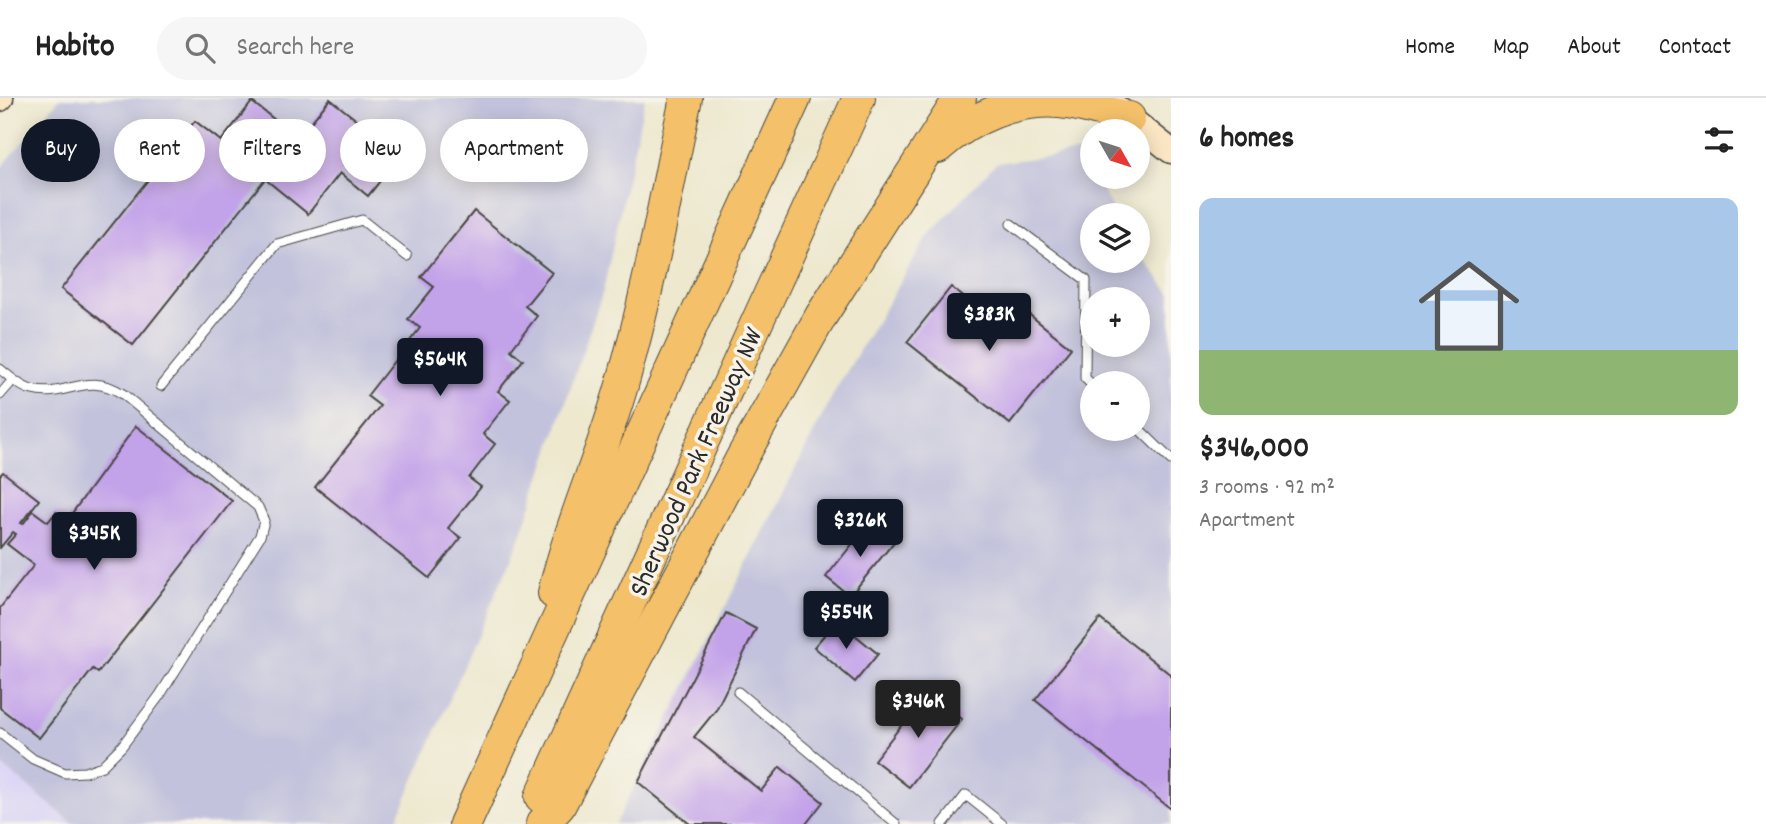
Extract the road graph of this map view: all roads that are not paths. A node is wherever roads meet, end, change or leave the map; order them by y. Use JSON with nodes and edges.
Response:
{"nodes":[{"id":1,"x":686,"y":98,"type":"edge"},
{"id":2,"x":795,"y":98,"type":"edge"},
{"id":3,"x":859,"y":98,"type":"edge"},
{"id":4,"x":960,"y":98,"type":"edge"},
{"id":5,"x":1117,"y":108,"type":"edge"},
{"id":6,"x":1171,"y":151,"type":"edge"},
{"id":7,"x":914,"y":170,"type":"junction"},
{"id":8,"x":1011,"y":224,"type":"dead end"},
{"id":9,"x":407,"y":256,"type":"dead end"},
{"id":10,"x":0,"y":369,"type":"edge"},
{"id":11,"x":1085,"y":371,"type":"edge"},
{"id":12,"x":13,"y":380,"type":"junction"},
{"id":13,"x":162,"y":386,"type":"dead end"},
{"id":14,"x":0,"y":395,"type":"edge"},
{"id":15,"x":1150,"y":440,"type":"edge"},
{"id":16,"x":1171,"y":460,"type":"edge"},
{"id":17,"x":534,"y":672,"type":"junction"},
{"id":18,"x":738,"y":692,"type":"dead end"},
{"id":19,"x":0,"y":733,"type":"edge"},
{"id":20,"x":465,"y":824,"type":"edge"},
{"id":21,"x":528,"y":824,"type":"edge"},
{"id":22,"x":542,"y":824,"type":"edge"},
{"id":23,"x":896,"y":824,"type":"edge"},
{"id":24,"x":943,"y":824,"type":"edge"},
{"id":25,"x":1002,"y":824,"type":"edge"}],
"edges":[{"from":1,"to":17,"type":"highway"},
{"from":2,"to":17,"type":"highway","name":"Sherwood Park Freeway NW"},
{"from":3,"to":21,"type":"highway","name":"Sherwood Park Freeway NW"},
{"from":4,"to":7,"type":"highway"},
{"from":5,"to":6,"type":"main road"},
{"from":5,"to":7,"type":"highway"},
{"from":7,"to":22,"type":"highway"},
{"from":8,"to":11,"type":"lane"},
{"from":9,"to":13,"type":"lane"},
{"from":10,"to":12,"type":"lane"},
{"from":12,"to":14,"type":"lane"},
{"from":12,"to":19,"type":"lane"},
{"from":15,"to":16,"type":"lane"},
{"from":17,"to":20,"type":"highway","name":"Sherwood Park Freeway NW"},
{"from":18,"to":23,"type":"lane"},
{"from":24,"to":25,"type":"lane"}]}
